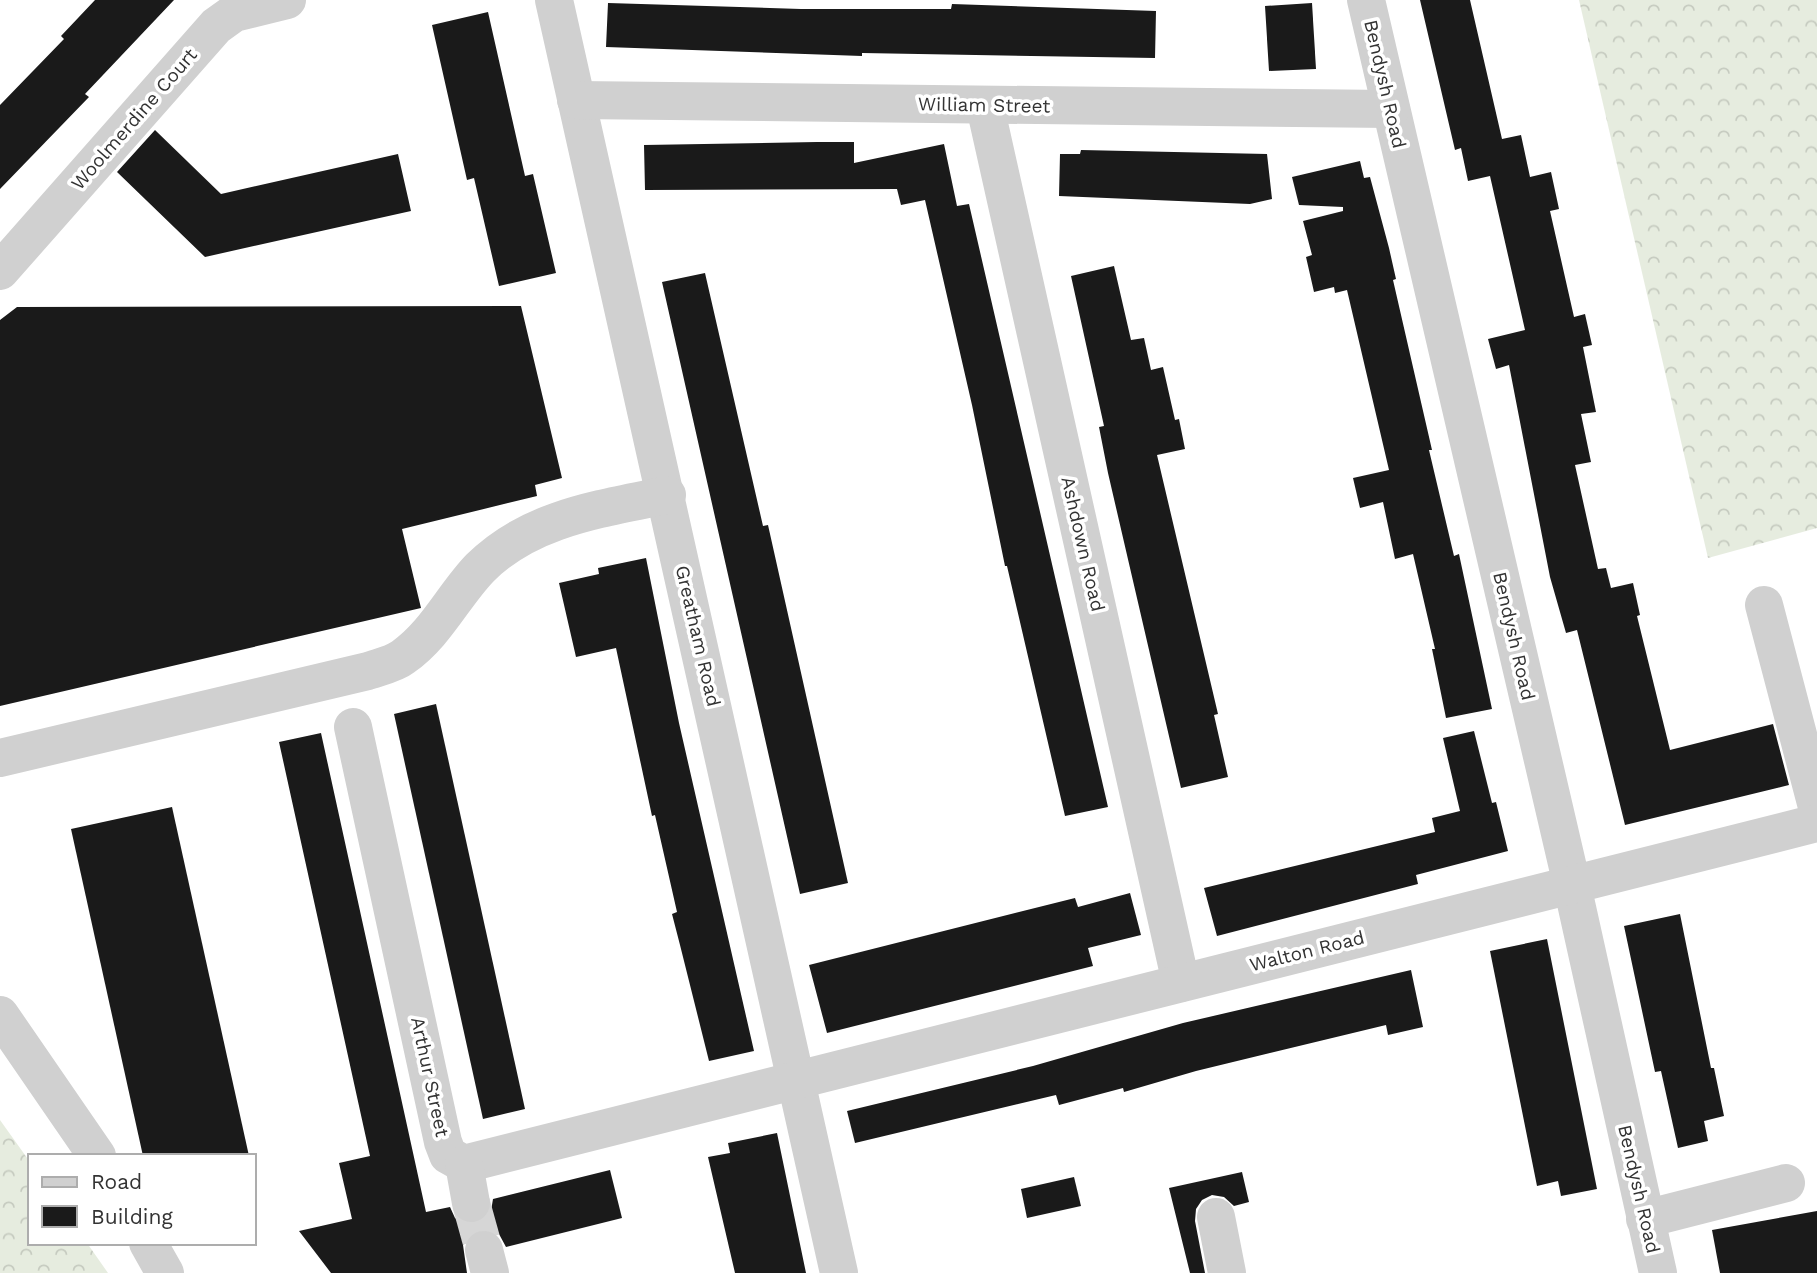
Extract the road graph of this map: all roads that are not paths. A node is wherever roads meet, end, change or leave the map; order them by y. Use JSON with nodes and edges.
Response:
{"nodes":[{"id":1,"x":287,"y":0,"type":"edge"},
{"id":2,"x":554,"y":0,"type":"edge"},
{"id":3,"x":1366,"y":0,"type":"edge"},
{"id":4,"x":576,"y":100,"type":"junction"},
{"id":5,"x":985,"y":106,"type":"junction"},
{"id":6,"x":1391,"y":109,"type":"junction"},
{"id":7,"x":0,"y":271,"type":"edge"},
{"id":8,"x":667,"y":495,"type":"junction"},
{"id":9,"x":1764,"y":605,"type":"dead end"},
{"id":10,"x":353,"y":727,"type":"dead end"},
{"id":11,"x":0,"y":758,"type":"edge"},
{"id":12,"x":1817,"y":807,"type":"edge"},
{"id":13,"x":1817,"y":823,"type":"edge"},
{"id":14,"x":1572,"y":885,"type":"junction"},
{"id":15,"x":1181,"y":983,"type":"junction"},
{"id":16,"x":0,"y":1015,"type":"edge"},
{"id":17,"x":797,"y":1079,"type":"junction"},
{"id":18,"x":96,"y":1154,"type":"edge"},
{"id":19,"x":464,"y":1164,"type":"junction"},
{"id":20,"x":1786,"y":1183,"type":"dead end"},
{"id":21,"x":471,"y":1203,"type":"tunnel mouth"},
{"id":22,"x":1216,"y":1217,"type":"dead end"},
{"id":23,"x":1646,"y":1219,"type":"junction"},
{"id":24,"x":149,"y":1245,"type":"edge"},
{"id":25,"x":165,"y":1273,"type":"edge"},
{"id":26,"x":839,"y":1273,"type":"edge"},
{"id":27,"x":1227,"y":1273,"type":"edge"},
{"id":28,"x":1658,"y":1273,"type":"edge"}],
"edges":[{"from":1,"to":7,"type":"street","name":"Woolmerdine Court"},
{"from":2,"to":4,"type":"street","name":"Greatham Road"},
{"from":3,"to":6,"type":"street","name":"Bendysh Road"},
{"from":4,"to":5,"type":"street","name":"William Street"},
{"from":4,"to":8,"type":"street","name":"Greatham Road"},
{"from":5,"to":6,"type":"street","name":"William Street"},
{"from":5,"to":15,"type":"street","name":"Ashdown Road"},
{"from":6,"to":14,"type":"street","name":"Bendysh Road"},
{"from":8,"to":11,"type":"street"},
{"from":8,"to":17,"type":"street","name":"Greatham Road"},
{"from":9,"to":12,"type":"street"},
{"from":10,"to":19,"type":"street","name":"Arthur Street"},
{"from":13,"to":14,"type":"street","name":"Walton Road"},
{"from":14,"to":15,"type":"street","name":"Walton Road"},
{"from":14,"to":23,"type":"street","name":"Bendysh Road"},
{"from":15,"to":17,"type":"street","name":"Walton Road"},
{"from":16,"to":18,"type":"street"},
{"from":17,"to":19,"type":"street"},
{"from":17,"to":26,"type":"street","name":"Greatham Road"},
{"from":19,"to":21,"type":"street"},
{"from":20,"to":23,"type":"street"},
{"from":22,"to":27,"type":"street"},
{"from":23,"to":28,"type":"street","name":"Bendysh Road"},
{"from":24,"to":25,"type":"street"}]}
